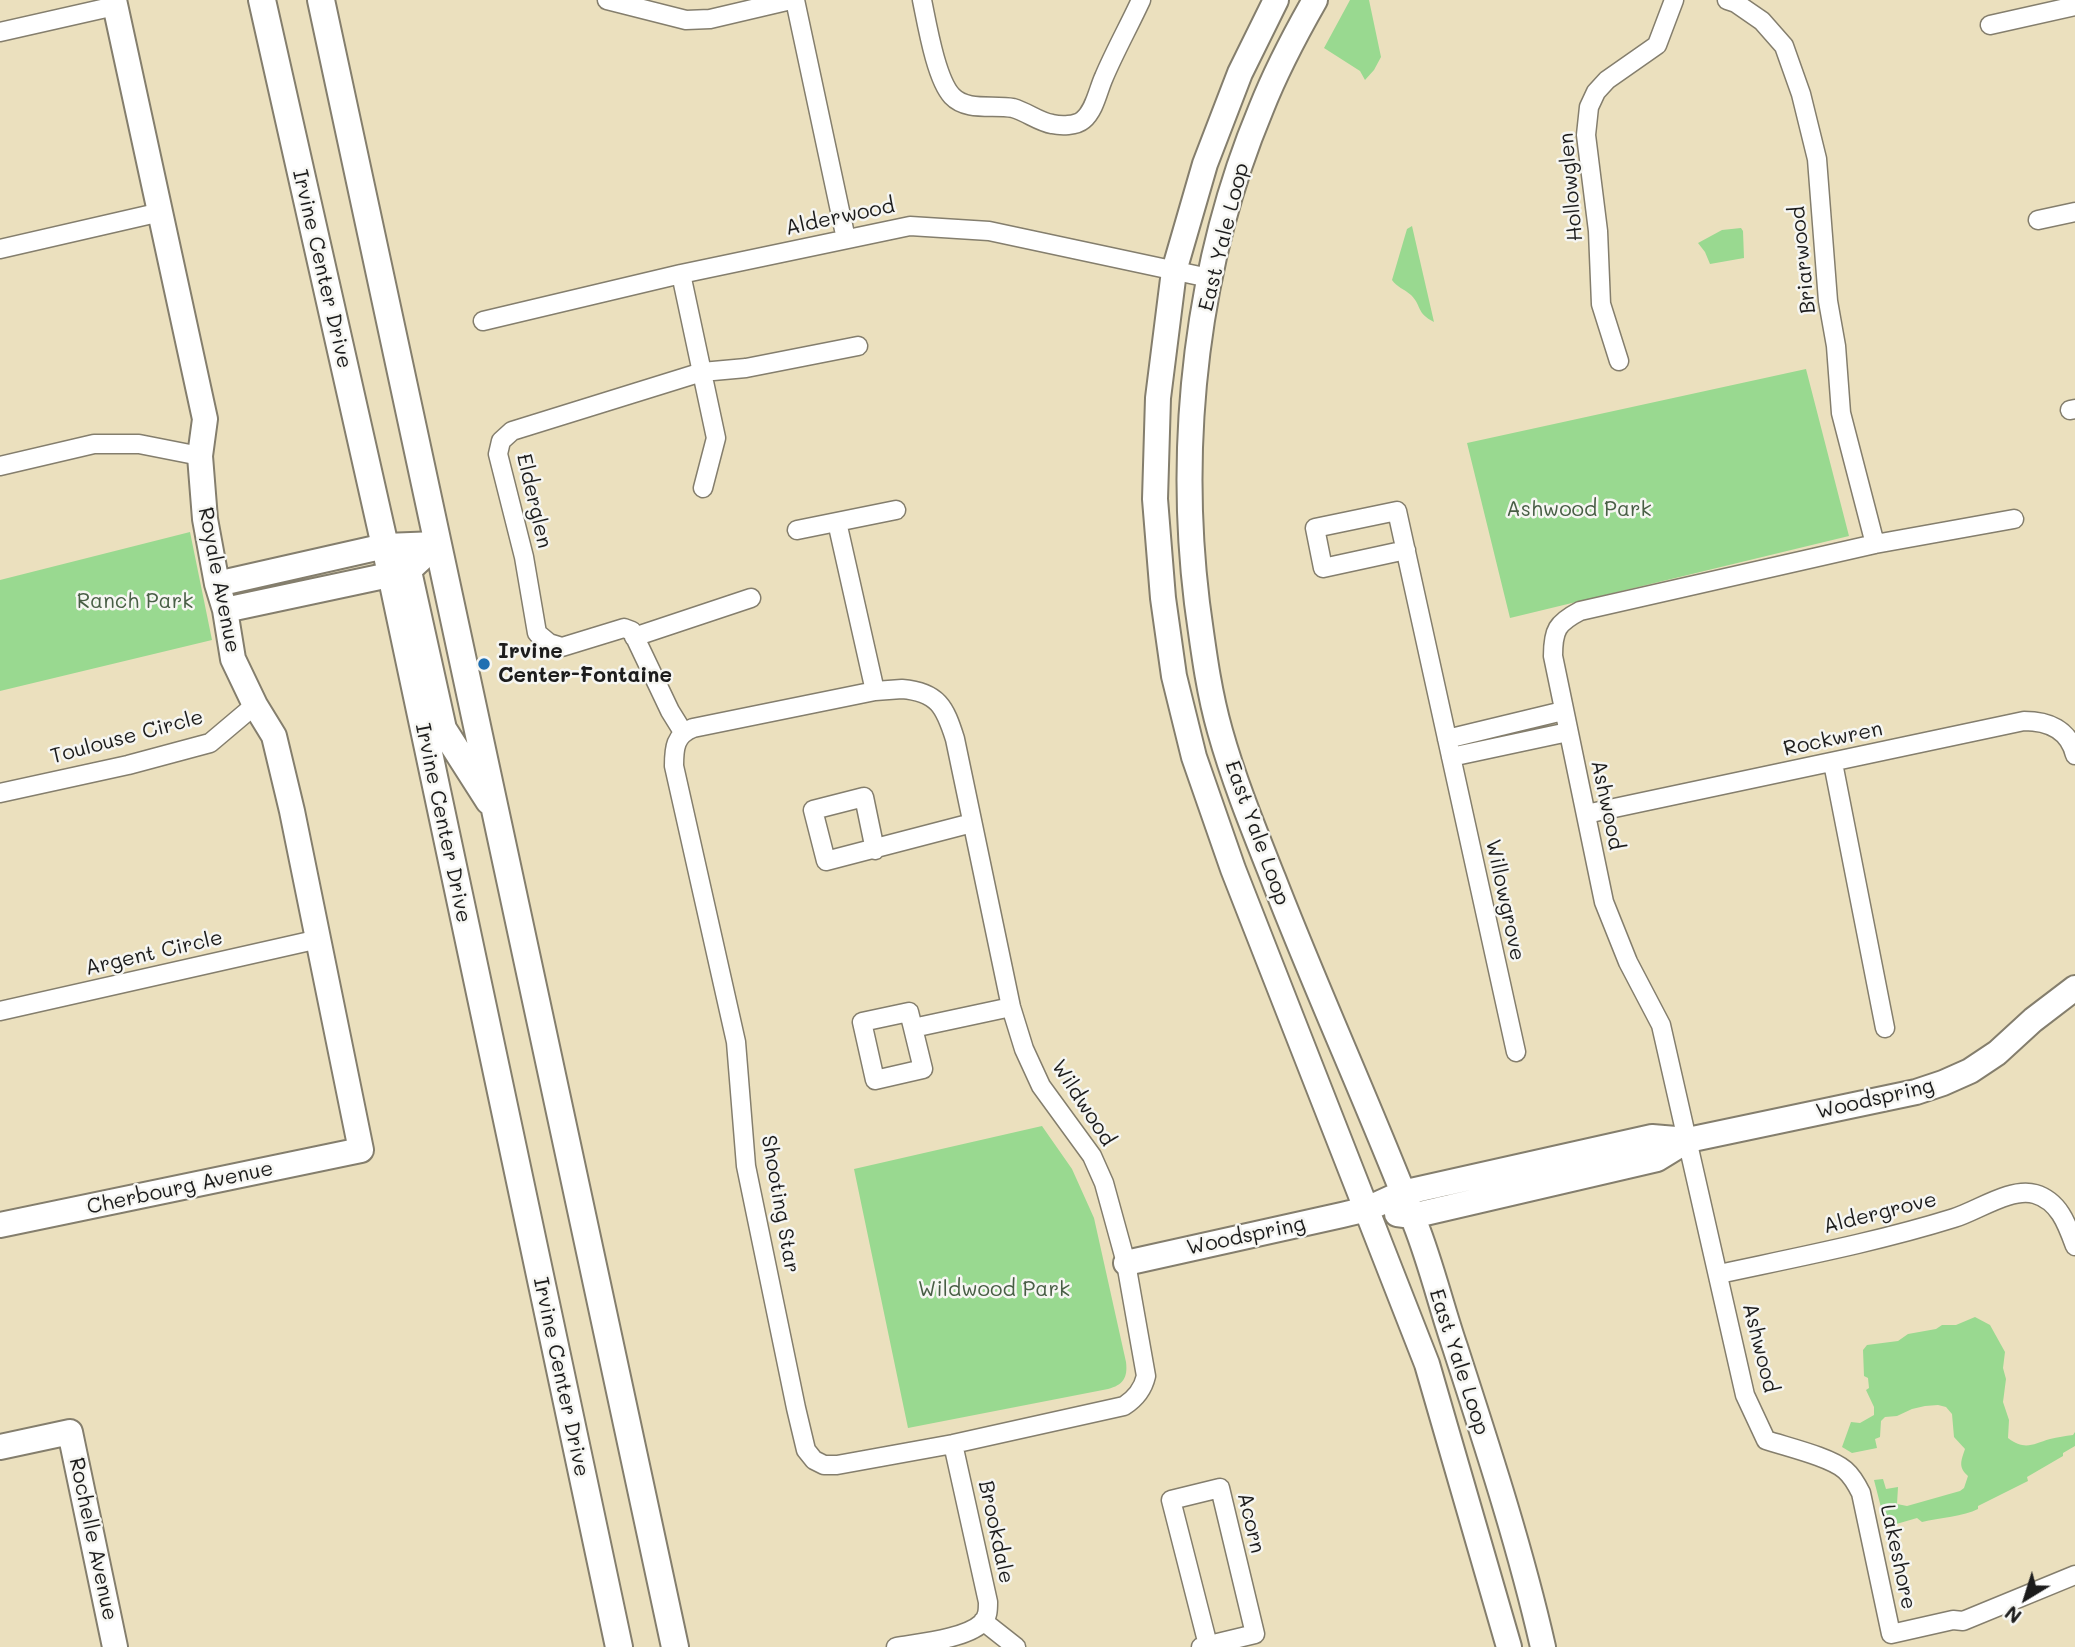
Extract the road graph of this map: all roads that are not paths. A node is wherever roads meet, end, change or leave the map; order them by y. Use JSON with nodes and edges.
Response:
{"nodes":[{"id":1,"x":262,"y":0,"type":"edge"},
{"id":2,"x":321,"y":0,"type":"edge"},
{"id":3,"x":607,"y":0,"type":"edge"},
{"id":4,"x":793,"y":0,"type":"edge"},
{"id":5,"x":922,"y":0,"type":"edge"},
{"id":6,"x":1141,"y":0,"type":"edge"},
{"id":7,"x":1276,"y":0,"type":"edge"},
{"id":8,"x":1315,"y":0,"type":"edge"},
{"id":9,"x":1674,"y":0,"type":"edge"},
{"id":10,"x":1727,"y":0,"type":"edge"},
{"id":11,"x":115,"y":3,"type":"edge"},
{"id":12,"x":2075,"y":6,"type":"edge"},
{"id":13,"x":1990,"y":25,"type":"dead end"},
{"id":14,"x":0,"y":32,"type":"edge"},
{"id":15,"x":161,"y":212,"type":"junction"},
{"id":16,"x":2075,"y":212,"type":"edge"},
{"id":17,"x":2038,"y":220,"type":"dead end"},
{"id":18,"x":846,"y":239,"type":"junction"},
{"id":19,"x":0,"y":248,"type":"edge"},
{"id":20,"x":1174,"y":271,"type":"junction"},
{"id":21,"x":681,"y":274,"type":"junction"},
{"id":22,"x":1209,"y":278,"type":"junction"},
{"id":23,"x":483,"y":321,"type":"dead end"},
{"id":24,"x":858,"y":346,"type":"dead end"},
{"id":25,"x":1619,"y":360,"type":"dead end"},
{"id":26,"x":702,"y":372,"type":"junction"},
{"id":27,"x":200,"y":456,"type":"junction"},
{"id":28,"x":0,"y":466,"type":"edge"},
{"id":29,"x":704,"y":488,"type":"dead end"},
{"id":30,"x":896,"y":510,"type":"dead end"},
{"id":31,"x":2014,"y":519,"type":"dead end"},
{"id":32,"x":837,"y":522,"type":"junction"},
{"id":33,"x":797,"y":530,"type":"dead end"},
{"id":34,"x":437,"y":544,"type":"junction"},
{"id":35,"x":1875,"y":544,"type":"junction"},
{"id":36,"x":385,"y":546,"type":"junction"},
{"id":37,"x":1406,"y":550,"type":"junction"},
{"id":38,"x":399,"y":572,"type":"junction"},
{"id":39,"x":217,"y":584,"type":"junction"},
{"id":40,"x":751,"y":598,"type":"dead end"},
{"id":41,"x":225,"y":610,"type":"junction"},
{"id":42,"x":634,"y":636,"type":"junction"},
{"id":43,"x":876,"y":691,"type":"junction"},
{"id":44,"x":256,"y":705,"type":"junction"},
{"id":45,"x":1563,"y":711,"type":"junction"},
{"id":46,"x":683,"y":732,"type":"junction"},
{"id":47,"x":1568,"y":732,"type":"junction"},
{"id":48,"x":1447,"y":739,"type":"junction"},
{"id":49,"x":2075,"y":755,"type":"edge"},
{"id":50,"x":1451,"y":757,"type":"junction"},
{"id":51,"x":1833,"y":763,"type":"junction"},
{"id":52,"x":0,"y":793,"type":"edge"},
{"id":53,"x":498,"y":814,"type":"junction"},
{"id":54,"x":1586,"y":814,"type":"junction"},
{"id":55,"x":972,"y":824,"type":"junction"},
{"id":56,"x":875,"y":850,"type":"dead end"},
{"id":57,"x":319,"y":939,"type":"junction"},
{"id":58,"x":2075,"y":988,"type":"edge"},
{"id":59,"x":1011,"y":1007,"type":"junction"},
{"id":60,"x":0,"y":1011,"type":"edge"},
{"id":61,"x":913,"y":1028,"type":"dead end"},
{"id":62,"x":1885,"y":1028,"type":"dead end"},
{"id":63,"x":1516,"y":1052,"type":"dead end"},
{"id":64,"x":1688,"y":1140,"type":"junction"},
{"id":65,"x":360,"y":1150,"type":"joint"},
{"id":66,"x":1402,"y":1193,"type":"junction"},
{"id":67,"x":1367,"y":1209,"type":"junction"},
{"id":68,"x":1412,"y":1216,"type":"junction"},
{"id":69,"x":0,"y":1225,"type":"edge"},
{"id":70,"x":2075,"y":1247,"type":"edge"},
{"id":71,"x":1126,"y":1263,"type":"junction"},
{"id":72,"x":1719,"y":1273,"type":"junction"},
{"id":73,"x":1766,"y":1440,"type":"joint"},
{"id":74,"x":953,"y":1444,"type":"junction"},
{"id":75,"x":0,"y":1447,"type":"edge"},
{"id":76,"x":2075,"y":1575,"type":"edge"},
{"id":77,"x":984,"y":1622,"type":"junction"},
{"id":78,"x":1204,"y":1646,"type":"edge"},
{"id":79,"x":115,"y":1647,"type":"edge"},
{"id":80,"x":619,"y":1647,"type":"edge"},
{"id":81,"x":675,"y":1647,"type":"edge"},
{"id":82,"x":896,"y":1647,"type":"edge"},
{"id":83,"x":1016,"y":1647,"type":"edge"},
{"id":84,"x":1509,"y":1647,"type":"edge"},
{"id":85,"x":1543,"y":1647,"type":"edge"}],
"edges":[{"from":1,"to":36,"type":"main road","name":"Irvine Center Drive"},
{"from":2,"to":34,"type":"main road"},
{"from":3,"to":4,"type":"street"},
{"from":4,"to":18,"type":"street"},
{"from":5,"to":6,"type":"street"},
{"from":7,"to":20,"type":"street","name":"East Yale Loop"},
{"from":8,"to":22,"type":"street","name":"East Yale Loop"},
{"from":9,"to":25,"type":"street","name":"Hollowglen"},
{"from":10,"to":35,"type":"street","name":"Briarwood"},
{"from":11,"to":14,"type":"street"},
{"from":11,"to":15,"type":"street","name":"Royale Avenue"},
{"from":12,"to":13,"type":"street"},
{"from":15,"to":19,"type":"street"},
{"from":15,"to":27,"type":"street","name":"Royale Avenue"},
{"from":16,"to":17,"type":"street"},
{"from":18,"to":20,"type":"street","name":"Alderwood"},
{"from":18,"to":21,"type":"street","name":"Alderwood"},
{"from":20,"to":22,"type":"street","name":"Alderwood"},
{"from":20,"to":67,"type":"street","name":"East Yale Loop"},
{"from":21,"to":23,"type":"street","name":"Alderwood"},
{"from":21,"to":26,"type":"street"},
{"from":22,"to":66,"type":"street","name":"East Yale Loop"},
{"from":24,"to":26,"type":"street","name":"Elderglen"},
{"from":26,"to":29,"type":"street"},
{"from":26,"to":42,"type":"street","name":"Elderglen"},
{"from":27,"to":28,"type":"street"},
{"from":27,"to":39,"type":"street","name":"Royale Avenue"},
{"from":30,"to":32,"type":"street"},
{"from":31,"to":35,"type":"street","name":"Ashwood"},
{"from":32,"to":33,"type":"street"},
{"from":32,"to":43,"type":"street"},
{"from":34,"to":36,"type":"street"},
{"from":34,"to":38,"type":"street"},
{"from":34,"to":53,"type":"main road"},
{"from":35,"to":45,"type":"street","name":"Ashwood"},
{"from":36,"to":38,"type":"main road"},
{"from":36,"to":39,"type":"street"},
{"from":37,"to":37,"type":"street","name":"Willowgrove"},
{"from":37,"to":48,"type":"street","name":"Willowgrove"},
{"from":38,"to":41,"type":"street"},
{"from":38,"to":53,"type":"main road"},
{"from":38,"to":80,"type":"main road","name":"Irvine Center Drive"},
{"from":39,"to":41,"type":"street","name":"Royale Avenue"},
{"from":40,"to":42,"type":"street","name":"Elderglen"},
{"from":41,"to":44,"type":"street","name":"Royale Avenue"},
{"from":42,"to":46,"type":"street"},
{"from":43,"to":46,"type":"street"},
{"from":43,"to":55,"type":"street","name":"Wildwood"},
{"from":44,"to":52,"type":"street","name":"Toulouse Circle"},
{"from":44,"to":57,"type":"street","name":"Royale Avenue"},
{"from":45,"to":47,"type":"street","name":"Ashwood"},
{"from":45,"to":48,"type":"street"},
{"from":46,"to":74,"type":"street","name":"Shooting Star"},
{"from":47,"to":50,"type":"street"},
{"from":47,"to":54,"type":"street","name":"Ashwood"},
{"from":48,"to":50,"type":"street","name":"Willowgrove"},
{"from":49,"to":51,"type":"street","name":"Rockwren"},
{"from":50,"to":63,"type":"street","name":"Willowgrove"},
{"from":51,"to":54,"type":"street","name":"Rockwren"},
{"from":51,"to":62,"type":"street"},
{"from":53,"to":81,"type":"main road"},
{"from":54,"to":64,"type":"street","name":"Ashwood"},
{"from":55,"to":56,"type":"street"},
{"from":55,"to":59,"type":"street","name":"Wildwood"},
{"from":57,"to":60,"type":"street","name":"Argent Circle"},
{"from":57,"to":65,"type":"street","name":"Royale Avenue"},
{"from":58,"to":64,"type":"street","name":"Woodspring"},
{"from":59,"to":61,"type":"street"},
{"from":59,"to":71,"type":"street","name":"Wildwood"},
{"from":64,"to":66,"type":"street","name":"Woodspring"},
{"from":64,"to":68,"type":"street","name":"Woodspring"},
{"from":64,"to":72,"type":"street","name":"Ashwood"},
{"from":65,"to":69,"type":"street","name":"Cherbourg Avenue"},
{"from":66,"to":67,"type":"street","name":"Woodspring"},
{"from":66,"to":68,"type":"street","name":"East Yale Loop"},
{"from":67,"to":68,"type":"street","name":"Woodspring"},
{"from":67,"to":71,"type":"street","name":"Woodspring"},
{"from":67,"to":84,"type":"street","name":"East Yale Loop"},
{"from":68,"to":85,"type":"street","name":"East Yale Loop"},
{"from":70,"to":72,"type":"street","name":"Aldergrove"},
{"from":71,"to":74,"type":"street","name":"Wildwood"},
{"from":72,"to":73,"type":"street","name":"Ashwood"},
{"from":73,"to":76,"type":"street","name":"Lakeshore"},
{"from":74,"to":77,"type":"street","name":"Brookdale"},
{"from":75,"to":79,"type":"street","name":"Rochelle Avenue"},
{"from":77,"to":82,"type":"street"},
{"from":77,"to":83,"type":"street"},
{"from":78,"to":78,"type":"street","name":"Acorn"}]}
